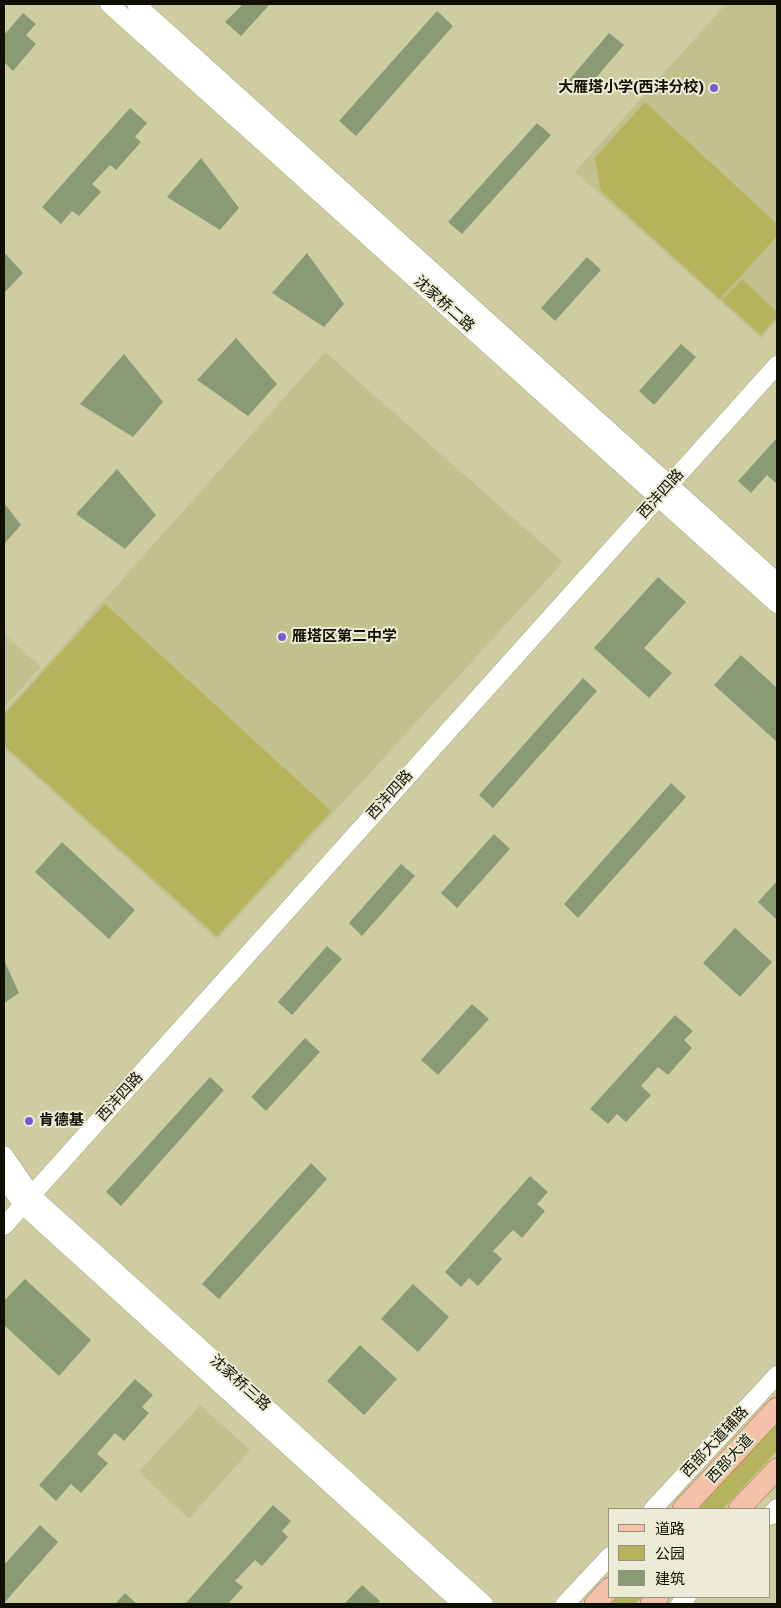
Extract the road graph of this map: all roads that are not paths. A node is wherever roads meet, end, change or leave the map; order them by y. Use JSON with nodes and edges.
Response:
{"nodes":[{"id":1,"x":109,"y":4,"type":"edge"},
{"id":2,"x":136,"y":4,"type":"edge"},
{"id":3,"x":777,"y":365,"type":"edge"},
{"id":4,"x":664,"y":490,"type":"junction"},
{"id":5,"x":777,"y":582,"type":"edge"},
{"id":6,"x":777,"y":604,"type":"edge"},
{"id":7,"x":4,"y":1155,"type":"edge"},
{"id":8,"x":4,"y":1178,"type":"edge"},
{"id":9,"x":27,"y":1200,"type":"junction"},
{"id":10,"x":4,"y":1226,"type":"edge"},
{"id":11,"x":777,"y":1375,"type":"edge"},
{"id":12,"x":777,"y":1408,"type":"edge"},
{"id":13,"x":777,"y":1469,"type":"edge"},
{"id":14,"x":654,"y":1508,"type":"edge"},
{"id":15,"x":684,"y":1508,"type":"edge"},
{"id":16,"x":741,"y":1508,"type":"edge"},
{"id":17,"x":608,"y":1558,"type":"edge"},
{"id":18,"x":608,"y":1590,"type":"edge"},
{"id":19,"x":462,"y":1604,"type":"edge"},
{"id":20,"x":484,"y":1604,"type":"edge"},
{"id":21,"x":565,"y":1604,"type":"edge"},
{"id":22,"x":595,"y":1604,"type":"edge"}],
"edges":[{"from":1,"to":4,"type":"street","name":"沈家桥二路"},
{"from":2,"to":4,"type":"street","name":"沈家桥二路"},
{"from":3,"to":4,"type":"street","name":"西沣四路"},
{"from":4,"to":5,"type":"street","name":"沈家桥二路"},
{"from":4,"to":6,"type":"street","name":"沈家桥二路"},
{"from":4,"to":9,"type":"street","name":"西沣四路"},
{"from":7,"to":9,"type":"street","name":"沈家桥三路"},
{"from":8,"to":9,"type":"street","name":"沈家桥三路"},
{"from":9,"to":10,"type":"street","name":"西沣四路"},
{"from":9,"to":19,"type":"street","name":"沈家桥三路"},
{"from":9,"to":20,"type":"street","name":"沈家桥三路"},
{"from":11,"to":14,"type":"street","name":"西部大道辅路"},
{"from":12,"to":15,"type":"main road","name":"西部大道"},
{"from":13,"to":16,"type":"main road"},
{"from":17,"to":21,"type":"street"},
{"from":18,"to":22,"type":"main road"}]}
